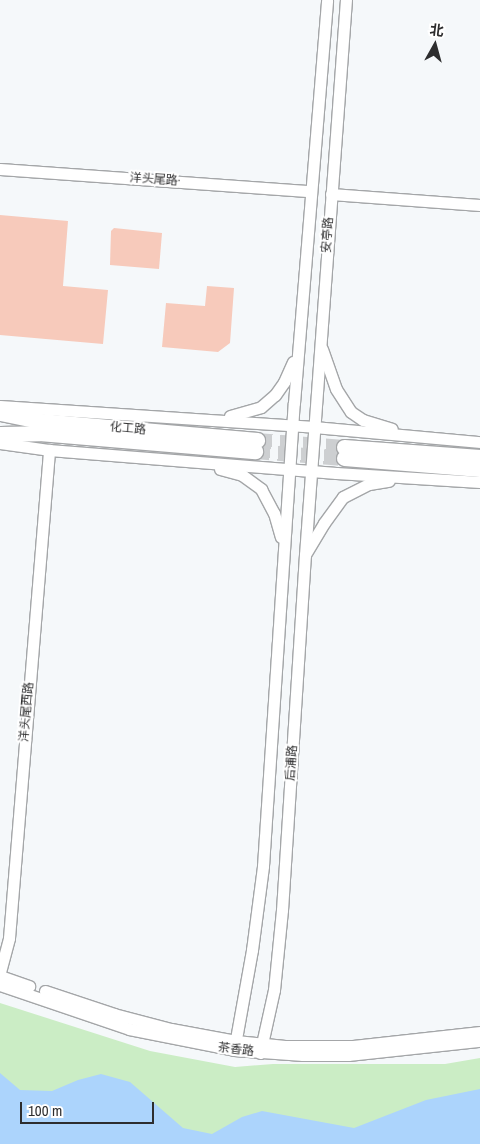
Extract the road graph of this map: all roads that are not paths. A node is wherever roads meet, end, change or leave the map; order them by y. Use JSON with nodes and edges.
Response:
{"nodes":[{"id":1,"x":327,"y":0,"type":"edge"},
{"id":2,"x":346,"y":0,"type":"edge"},
{"id":3,"x":0,"y":169,"type":"edge"},
{"id":4,"x":310,"y":191,"type":"junction"},
{"id":5,"x":331,"y":194,"type":"junction"},
{"id":6,"x":480,"y":204,"type":"edge"},
{"id":7,"x":299,"y":340,"type":"junction"},
{"id":8,"x":320,"y":342,"type":"junction"},
{"id":9,"x":0,"y":406,"type":"edge"},
{"id":10,"x":0,"y":413,"type":"edge"},
{"id":11,"x":213,"y":420,"type":"junction"},
{"id":12,"x":292,"y":425,"type":"junction"},
{"id":13,"x":314,"y":427,"type":"junction"},
{"id":14,"x":0,"y":434,"type":"edge"},
{"id":15,"x":412,"y":436,"type":"junction"},
{"id":16,"x":480,"y":442,"type":"edge"},
{"id":17,"x":0,"y":443,"type":"edge"},
{"id":18,"x":49,"y":450,"type":"junction"},
{"id":19,"x":480,"y":457,"type":"edge"},
{"id":20,"x":192,"y":462,"type":"junction"},
{"id":21,"x":289,"y":469,"type":"junction"},
{"id":22,"x":480,"y":469,"type":"edge"},
{"id":23,"x":311,"y":471,"type":"junction"},
{"id":24,"x":411,"y":478,"type":"junction"},
{"id":25,"x":480,"y":482,"type":"edge"},
{"id":26,"x":283,"y":553,"type":"junction"},
{"id":27,"x":305,"y":555,"type":"junction"},
{"id":28,"x":0,"y":972,"type":"edge"},
{"id":29,"x":0,"y":976,"type":"edge"},
{"id":30,"x":0,"y":985,"type":"edge"},
{"id":31,"x":480,"y":1032,"type":"edge"},
{"id":32,"x":480,"y":1041,"type":"edge"},
{"id":33,"x":235,"y":1045,"type":"junction"},
{"id":34,"x":261,"y":1048,"type":"junction"}],
"edges":[{"from":1,"to":4,"type":"main road","name":"安亭路"},
{"from":2,"to":5,"type":"main road","name":"安亭路"},
{"from":3,"to":4,"type":"main road","name":"洋头尾路·"},
{"from":4,"to":7,"type":"main road","name":"安亭路"},
{"from":5,"to":6,"type":"main road"},
{"from":5,"to":8,"type":"main road","name":"安亭路"},
{"from":7,"to":11,"type":"main road"},
{"from":7,"to":12,"type":"main road","name":"安亭路"},
{"from":8,"to":13,"type":"main road","name":"安亭路"},
{"from":8,"to":15,"type":"main road"},
{"from":9,"to":11,"type":"main road"},
{"from":10,"to":14,"type":"highway","name":"化工路"},
{"from":11,"to":12,"type":"main road"},
{"from":12,"to":13,"type":"main road"},
{"from":12,"to":21,"type":"main road","name":"安亭路"},
{"from":13,"to":15,"type":"main road"},
{"from":13,"to":23,"type":"main road","name":"安亭路"},
{"from":15,"to":16,"type":"main road"},
{"from":17,"to":18,"type":"main road"},
{"from":18,"to":20,"type":"main road"},
{"from":18,"to":28,"type":"main road","name":"洋头尾西路"},
{"from":19,"to":22,"type":"highway"},
{"from":20,"to":21,"type":"main road"},
{"from":20,"to":26,"type":"main road"},
{"from":21,"to":23,"type":"main road"},
{"from":21,"to":26,"type":"main road","name":"后浦路"},
{"from":23,"to":24,"type":"main road"},
{"from":23,"to":27,"type":"main road","name":"后浦路"},
{"from":24,"to":25,"type":"main road"},
{"from":24,"to":27,"type":"main road"},
{"from":26,"to":33,"type":"main road","name":"后浦路"},
{"from":27,"to":34,"type":"main road","name":"后浦路"},
{"from":29,"to":33,"type":"main road","name":"茶香路"},
{"from":30,"to":33,"type":"main road","name":"茶香路"},
{"from":31,"to":34,"type":"main road","name":"茶香路"},
{"from":32,"to":34,"type":"main road","name":"茶香路"},
{"from":33,"to":34,"type":"main road","name":"茶香路"}]}
